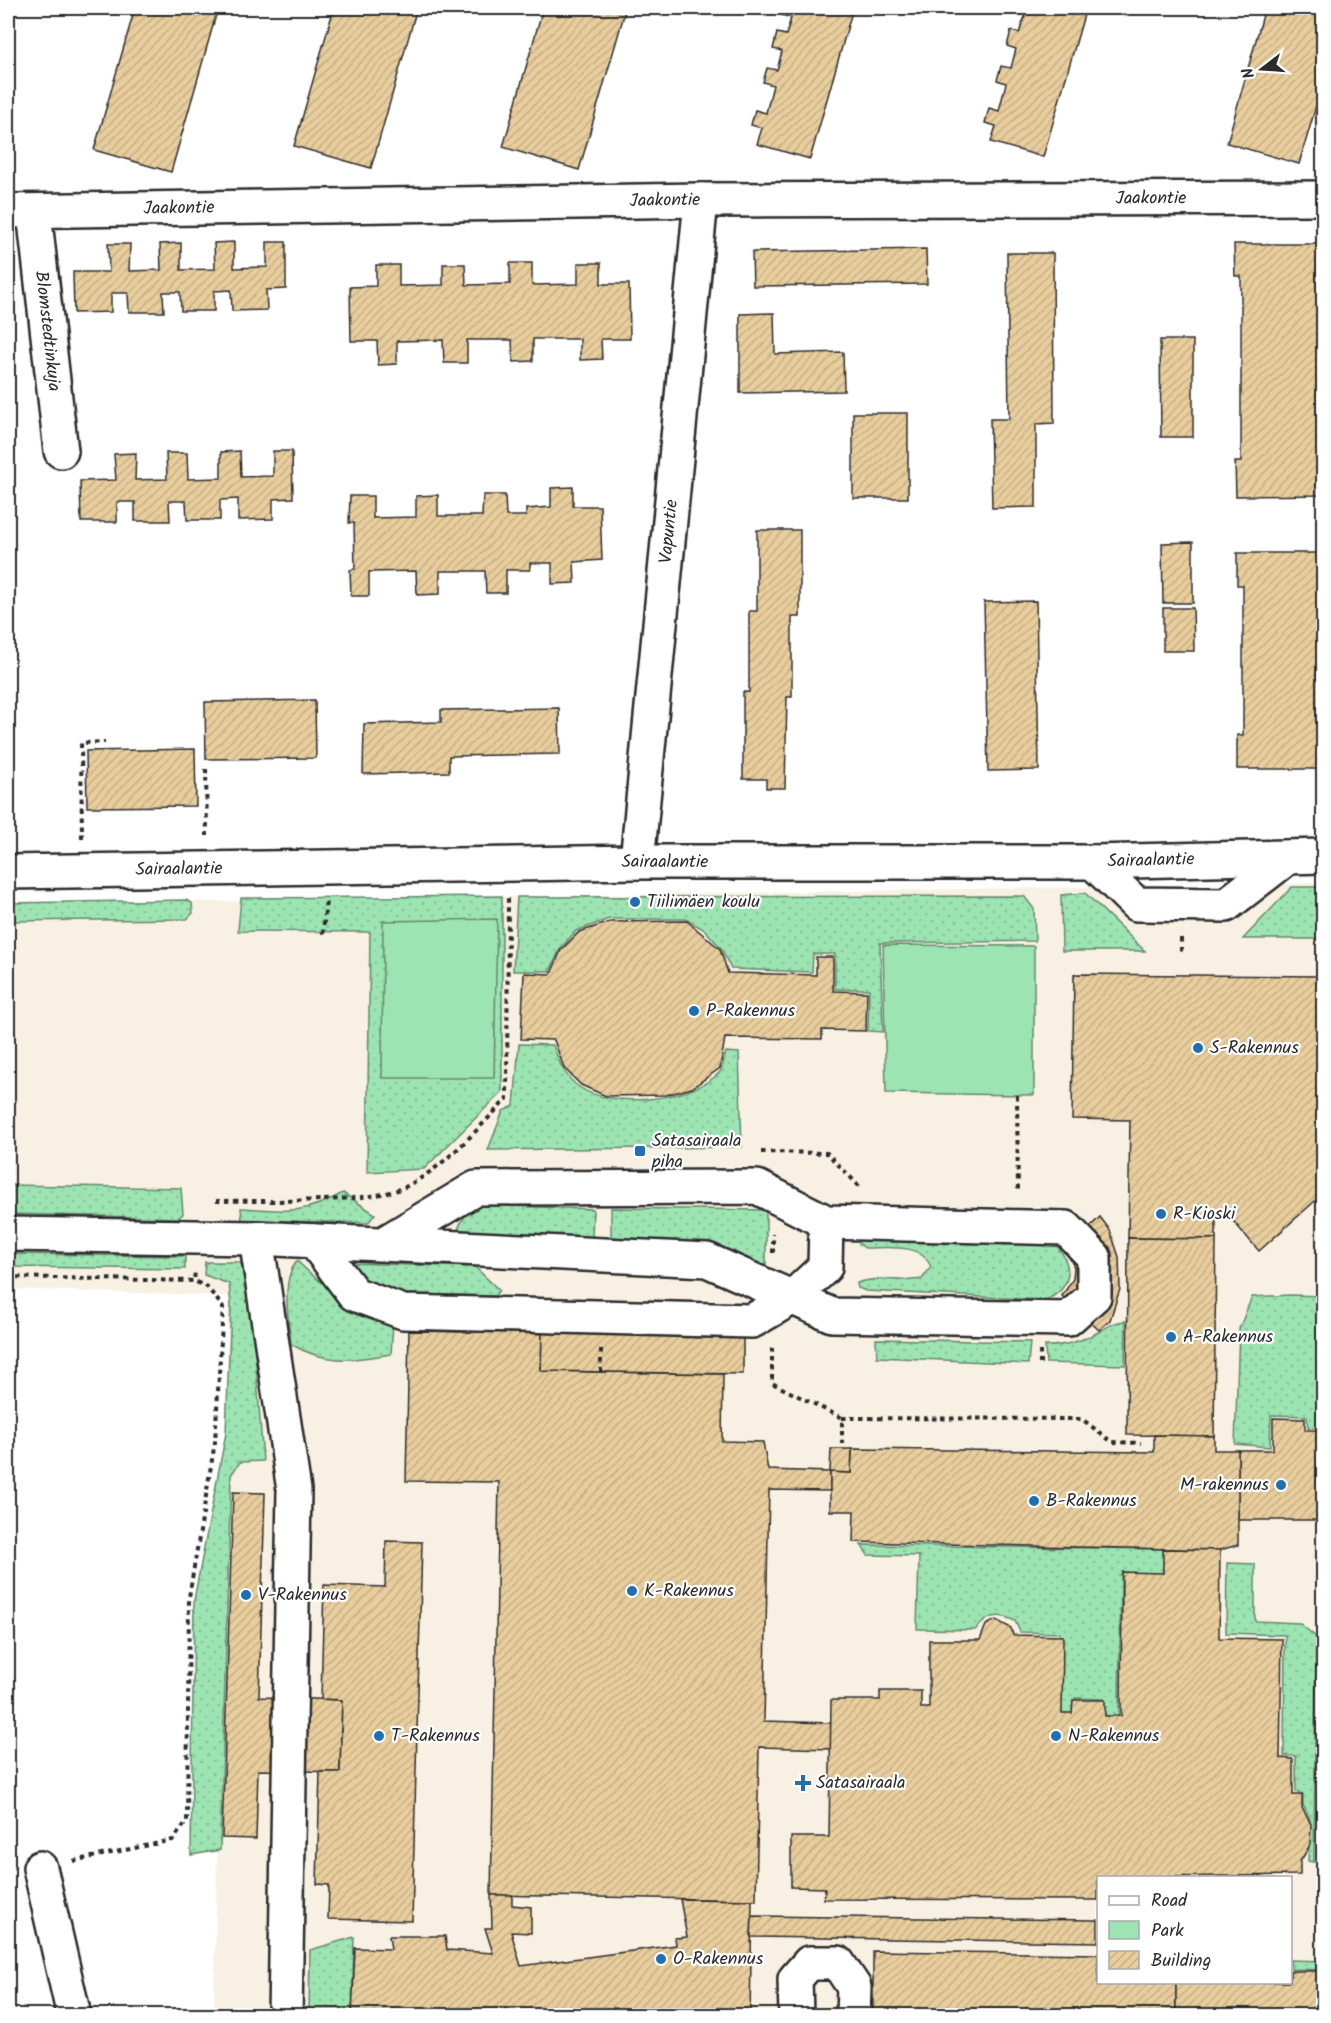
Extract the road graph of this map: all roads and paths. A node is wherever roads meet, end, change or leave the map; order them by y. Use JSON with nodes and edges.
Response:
{"nodes":[{"id":1,"x":1323,"y":198,"type":"edge"},
{"id":2,"x":701,"y":200,"type":"junction"},
{"id":3,"x":21,"y":212,"type":"edge"},
{"id":4,"x":61,"y":451,"type":"dead end"},
{"id":5,"x":105,"y":742,"type":"dead end"},
{"id":6,"x":206,"y":769,"type":"dead end"},
{"id":7,"x":207,"y":843,"type":"dead end"},
{"id":8,"x":82,"y":845,"type":"dead end"},
{"id":9,"x":1288,"y":856,"type":"junction"},
{"id":10,"x":1323,"y":856,"type":"edge"},
{"id":11,"x":638,"y":862,"type":"junction"},
{"id":12,"x":1093,"y":862,"type":"junction"},
{"id":13,"x":8,"y":872,"type":"edge"},
{"id":14,"x":326,"y":890,"type":"dead end"},
{"id":15,"x":508,"y":897,"type":"dead end"},
{"id":16,"x":323,"y":934,"type":"dead end"},
{"id":17,"x":1017,"y":1095,"type":"dead end"},
{"id":18,"x":209,"y":1201,"type":"dead end"},
{"id":19,"x":1018,"y":1202,"type":"dead end"},
{"id":20,"x":826,"y":1222,"type":"junction"},
{"id":21,"x":8,"y":1234,"type":"edge"},
{"id":22,"x":256,"y":1238,"type":"junction"},
{"id":23,"x":314,"y":1241,"type":"junction"},
{"id":24,"x":383,"y":1244,"type":"junction"},
{"id":25,"x":194,"y":1281,"type":"dead end"},
{"id":26,"x":793,"y":1297,"type":"junction"},
{"id":27,"x":842,"y":1418,"type":"dead end"},
{"id":28,"x":1141,"y":1443,"type":"dead end"},
{"id":29,"x":40,"y":1868,"type":"joint"},
{"id":30,"x":74,"y":2016,"type":"edge"},
{"id":31,"x":285,"y":2016,"type":"edge"},
{"id":32,"x":796,"y":2016,"type":"edge"},
{"id":33,"x":853,"y":2016,"type":"edge"}],
"edges":[{"from":1,"to":2,"type":"street","name":"Jaakontie"},
{"from":2,"to":3,"type":"street","name":"Jaakontie"},
{"from":2,"to":11,"type":"street","name":"Vapuntie"},
{"from":3,"to":4,"type":"street","name":"Blomstedtinkuja"},
{"from":5,"to":8,"type":"path"},
{"from":6,"to":7,"type":"path"},
{"from":9,"to":10,"type":"street","name":"Sairaalantie"},
{"from":9,"to":12,"type":"street","name":"Sairaalantie"},
{"from":9,"to":12,"type":"street"},
{"from":11,"to":12,"type":"street","name":"Sairaalantie"},
{"from":11,"to":13,"type":"street","name":"Sairaalantie"},
{"from":14,"to":16,"type":"path"},
{"from":15,"to":18,"type":"path"},
{"from":17,"to":19,"type":"path"},
{"from":20,"to":24,"type":"street"},
{"from":20,"to":26,"type":"street"},
{"from":20,"to":26,"type":"street"},
{"from":21,"to":22,"type":"street"},
{"from":22,"to":23,"type":"street"},
{"from":22,"to":31,"type":"street"},
{"from":23,"to":24,"type":"street"},
{"from":23,"to":26,"type":"street"},
{"from":24,"to":26,"type":"street"},
{"from":25,"to":29,"type":"path"},
{"from":27,"to":28,"type":"path"},
{"from":29,"to":30,"type":"street"},
{"from":32,"to":33,"type":"street"}]}
